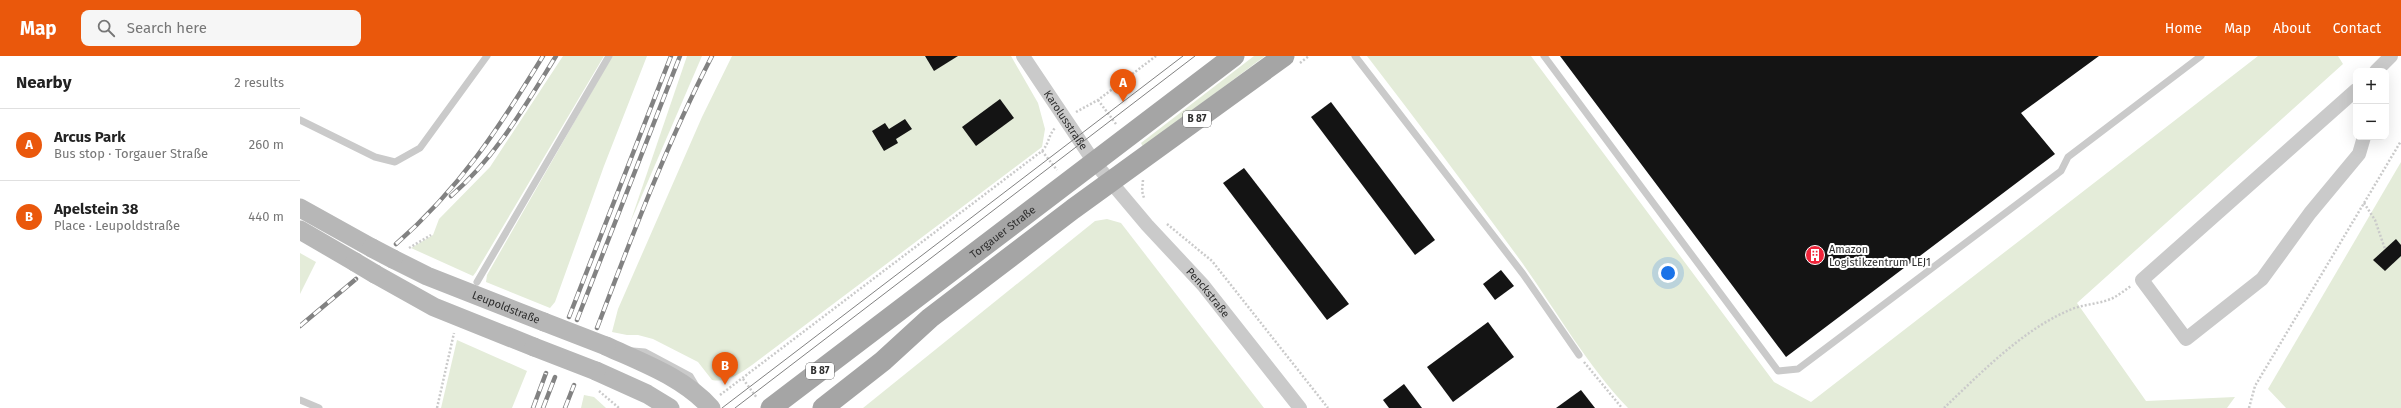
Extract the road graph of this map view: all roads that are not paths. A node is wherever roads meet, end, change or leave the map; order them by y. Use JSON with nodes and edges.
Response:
{"nodes":[{"id":1,"x":486,"y":56,"type":"edge"},
{"id":2,"x":608,"y":56,"type":"edge"},
{"id":3,"x":1023,"y":56,"type":"edge"},
{"id":4,"x":1234,"y":56,"type":"edge"},
{"id":5,"x":1284,"y":56,"type":"edge"},
{"id":6,"x":1355,"y":56,"type":"edge"},
{"id":7,"x":1544,"y":56,"type":"edge"},
{"id":8,"x":2201,"y":56,"type":"edge"},
{"id":9,"x":2391,"y":56,"type":"edge"},
{"id":10,"x":2379,"y":68,"type":"edge"},
{"id":11,"x":2353,"y":93,"type":"edge"},
{"id":12,"x":300,"y":120,"type":"edge"},
{"id":13,"x":2363,"y":140,"type":"edge"},
{"id":14,"x":1094,"y":162,"type":"junction"},
{"id":15,"x":1110,"y":182,"type":"junction"},
{"id":16,"x":300,"y":208,"type":"edge"},
{"id":17,"x":300,"y":230,"type":"edge"},
{"id":18,"x":477,"y":282,"type":"dead end"},
{"id":19,"x":1579,"y":355,"type":"road end"},
{"id":20,"x":300,"y":400,"type":"edge"},
{"id":21,"x":765,"y":404,"type":"edge"},
{"id":22,"x":709,"y":406,"type":"edge"},
{"id":23,"x":320,"y":408,"type":"edge"},
{"id":24,"x":670,"y":408,"type":"edge"},
{"id":25,"x":823,"y":408,"type":"edge"},
{"id":26,"x":1300,"y":408,"type":"edge"}],
"edges":[{"from":1,"to":12,"type":"lane"},
{"from":2,"to":18,"type":"lane"},
{"from":3,"to":14,"type":"street","name":"Karolusstraße"},
{"from":4,"to":14,"type":"main road","name":"Torgauer Straße","number":"B 87"},
{"from":5,"to":15,"type":"main road","name":"Torgauer Straße","number":"B 87"},
{"from":6,"to":19,"type":"lane"},
{"from":7,"to":8,"type":"lane"},
{"from":9,"to":10,"type":"street"},
{"from":11,"to":13,"type":"street"},
{"from":14,"to":15,"type":"street","name":"Karolusstraße"},
{"from":14,"to":21,"type":"main road","name":"Torgauer Straße","number":"B 87"},
{"from":15,"to":25,"type":"main road","name":"Torgauer Straße","number":"B 87"},
{"from":15,"to":26,"type":"street","name":"Penckstraße"},
{"from":16,"to":22,"type":"main road","name":"Leupoldstraße","bridge":true},
{"from":17,"to":24,"type":"main road","bridge":true},
{"from":20,"to":23,"type":"lane"}]}
